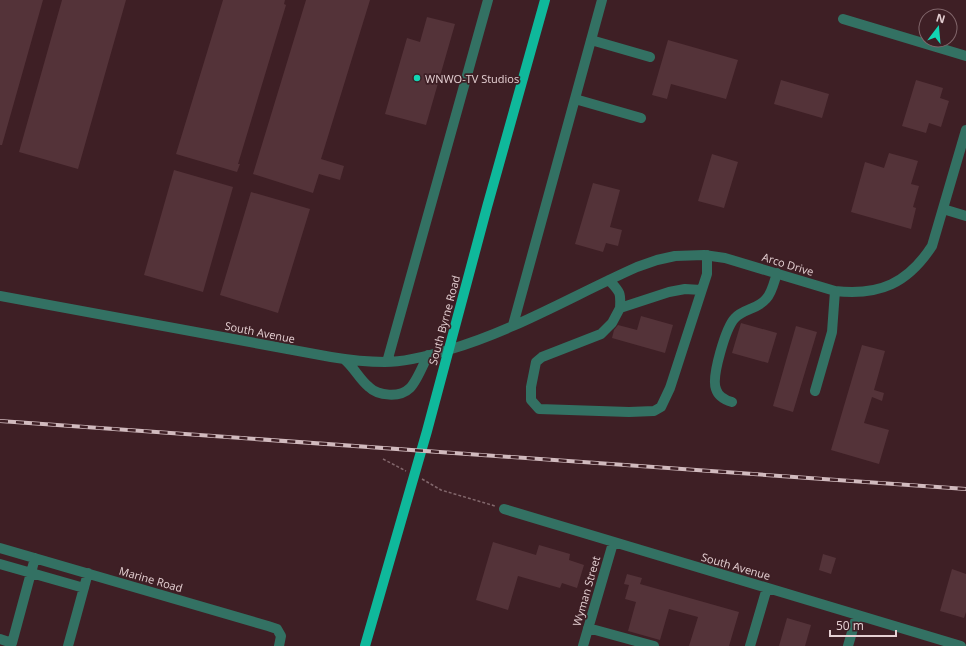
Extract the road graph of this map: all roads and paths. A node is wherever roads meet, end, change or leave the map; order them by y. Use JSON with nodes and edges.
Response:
{"nodes":[{"id":1,"x":488,"y":0,"type":"edge"},
{"id":2,"x":545,"y":0,"type":"edge"},
{"id":3,"x":602,"y":0,"type":"edge"},
{"id":4,"x":843,"y":19,"type":"dead end"},
{"id":5,"x":591,"y":40,"type":"junction"},
{"id":6,"x":966,"y":56,"type":"edge"},
{"id":7,"x":650,"y":57,"type":"dead end"},
{"id":8,"x":575,"y":98,"type":"junction"},
{"id":9,"x":641,"y":118,"type":"dead end"},
{"id":10,"x":966,"y":130,"type":"edge"},
{"id":11,"x":943,"y":209,"type":"junction"},
{"id":12,"x":966,"y":216,"type":"edge"},
{"id":13,"x":707,"y":255,"type":"junction"},
{"id":14,"x":777,"y":273,"type":"junction"},
{"id":15,"x":609,"y":280,"type":"junction"},
{"id":16,"x":701,"y":290,"type":"junction"},
{"id":17,"x":835,"y":291,"type":"junction"},
{"id":18,"x":0,"y":296,"type":"edge"},
{"id":19,"x":620,"y":308,"type":"junction"},
{"id":20,"x":514,"y":325,"type":"junction"},
{"id":21,"x":428,"y":355,"type":"junction"},
{"id":22,"x":344,"y":359,"type":"junction"},
{"id":23,"x":386,"y":362,"type":"junction"},
{"id":24,"x":815,"y":391,"type":"dead end"},
{"id":25,"x":732,"y":402,"type":"dead end"},
{"id":26,"x":383,"y":458,"type":"dead end"},
{"id":27,"x":409,"y":472,"type":"dead end"},
{"id":28,"x":422,"y":479,"type":"dead end"},
{"id":29,"x":504,"y":509,"type":"joint"},
{"id":30,"x":613,"y":543,"type":"junction"},
{"id":31,"x":0,"y":548,"type":"edge"},
{"id":32,"x":35,"y":558,"type":"junction"},
{"id":33,"x":0,"y":564,"type":"edge"},
{"id":34,"x":31,"y":573,"type":"junction"},
{"id":35,"x":88,"y":573,"type":"junction"},
{"id":36,"x":84,"y":588,"type":"junction"},
{"id":37,"x":767,"y":588,"type":"junction"},
{"id":38,"x":857,"y":615,"type":"junction"},
{"id":39,"x":588,"y":628,"type":"junction"},
{"id":40,"x":0,"y":639,"type":"edge"},
{"id":41,"x":931,"y":642,"type":"edge"},
{"id":42,"x":68,"y":646,"type":"edge"},
{"id":43,"x":280,"y":646,"type":"edge"},
{"id":44,"x":365,"y":646,"type":"edge"},
{"id":45,"x":583,"y":646,"type":"edge"},
{"id":46,"x":654,"y":646,"type":"edge"},
{"id":47,"x":750,"y":646,"type":"edge"},
{"id":48,"x":848,"y":646,"type":"edge"},
{"id":49,"x":961,"y":646,"type":"edge"}],
"edges":[{"from":1,"to":23,"type":"street"},
{"from":2,"to":44,"type":"main road","name":"South Byrne Road"},
{"from":3,"to":5,"type":"street"},
{"from":4,"to":6,"type":"street"},
{"from":5,"to":7,"type":"street"},
{"from":5,"to":8,"type":"street"},
{"from":8,"to":9,"type":"street"},
{"from":8,"to":20,"type":"street"},
{"from":10,"to":11,"type":"street","name":"Arco Drive"},
{"from":11,"to":12,"type":"street"},
{"from":11,"to":17,"type":"street","name":"Arco Drive"},
{"from":13,"to":14,"type":"street","name":"Arco Drive"},
{"from":13,"to":15,"type":"street","name":"Arco Drive"},
{"from":13,"to":16,"type":"street"},
{"from":14,"to":17,"type":"street","name":"Arco Drive"},
{"from":14,"to":25,"type":"street"},
{"from":15,"to":19,"type":"street"},
{"from":15,"to":20,"type":"street","name":"Arco Drive"},
{"from":16,"to":19,"type":"street"},
{"from":16,"to":19,"type":"street"},
{"from":17,"to":24,"type":"street"},
{"from":18,"to":22,"type":"street","name":"South Avenue"},
{"from":20,"to":21,"type":"street","name":"South Avenue"},
{"from":21,"to":22,"type":"street"},
{"from":21,"to":23,"type":"street","name":"South Avenue"},
{"from":22,"to":23,"type":"street","name":"South Avenue"},
{"from":26,"to":27,"type":"path"},
{"from":28,"to":29,"type":"path"},
{"from":29,"to":30,"type":"street","name":"South Avenue"},
{"from":30,"to":37,"type":"street","name":"South Avenue"},
{"from":30,"to":39,"type":"street","name":"Wyman Street"},
{"from":31,"to":32,"type":"street","name":"Marine Road"},
{"from":32,"to":34,"type":"street"},
{"from":32,"to":35,"type":"street","name":"Marine Road"},
{"from":33,"to":34,"type":"street"},
{"from":34,"to":36,"type":"street"},
{"from":34,"to":40,"type":"street"},
{"from":35,"to":36,"type":"street"},
{"from":35,"to":43,"type":"street","name":"Marine Road"},
{"from":36,"to":42,"type":"street"},
{"from":37,"to":38,"type":"street","name":"South Avenue"},
{"from":37,"to":47,"type":"street"},
{"from":38,"to":41,"type":"street","name":"South Avenue"},
{"from":38,"to":48,"type":"street"},
{"from":39,"to":45,"type":"street","name":"Wyman Street"},
{"from":39,"to":46,"type":"street"},
{"from":41,"to":49,"type":"street","name":"South Avenue"}]}
